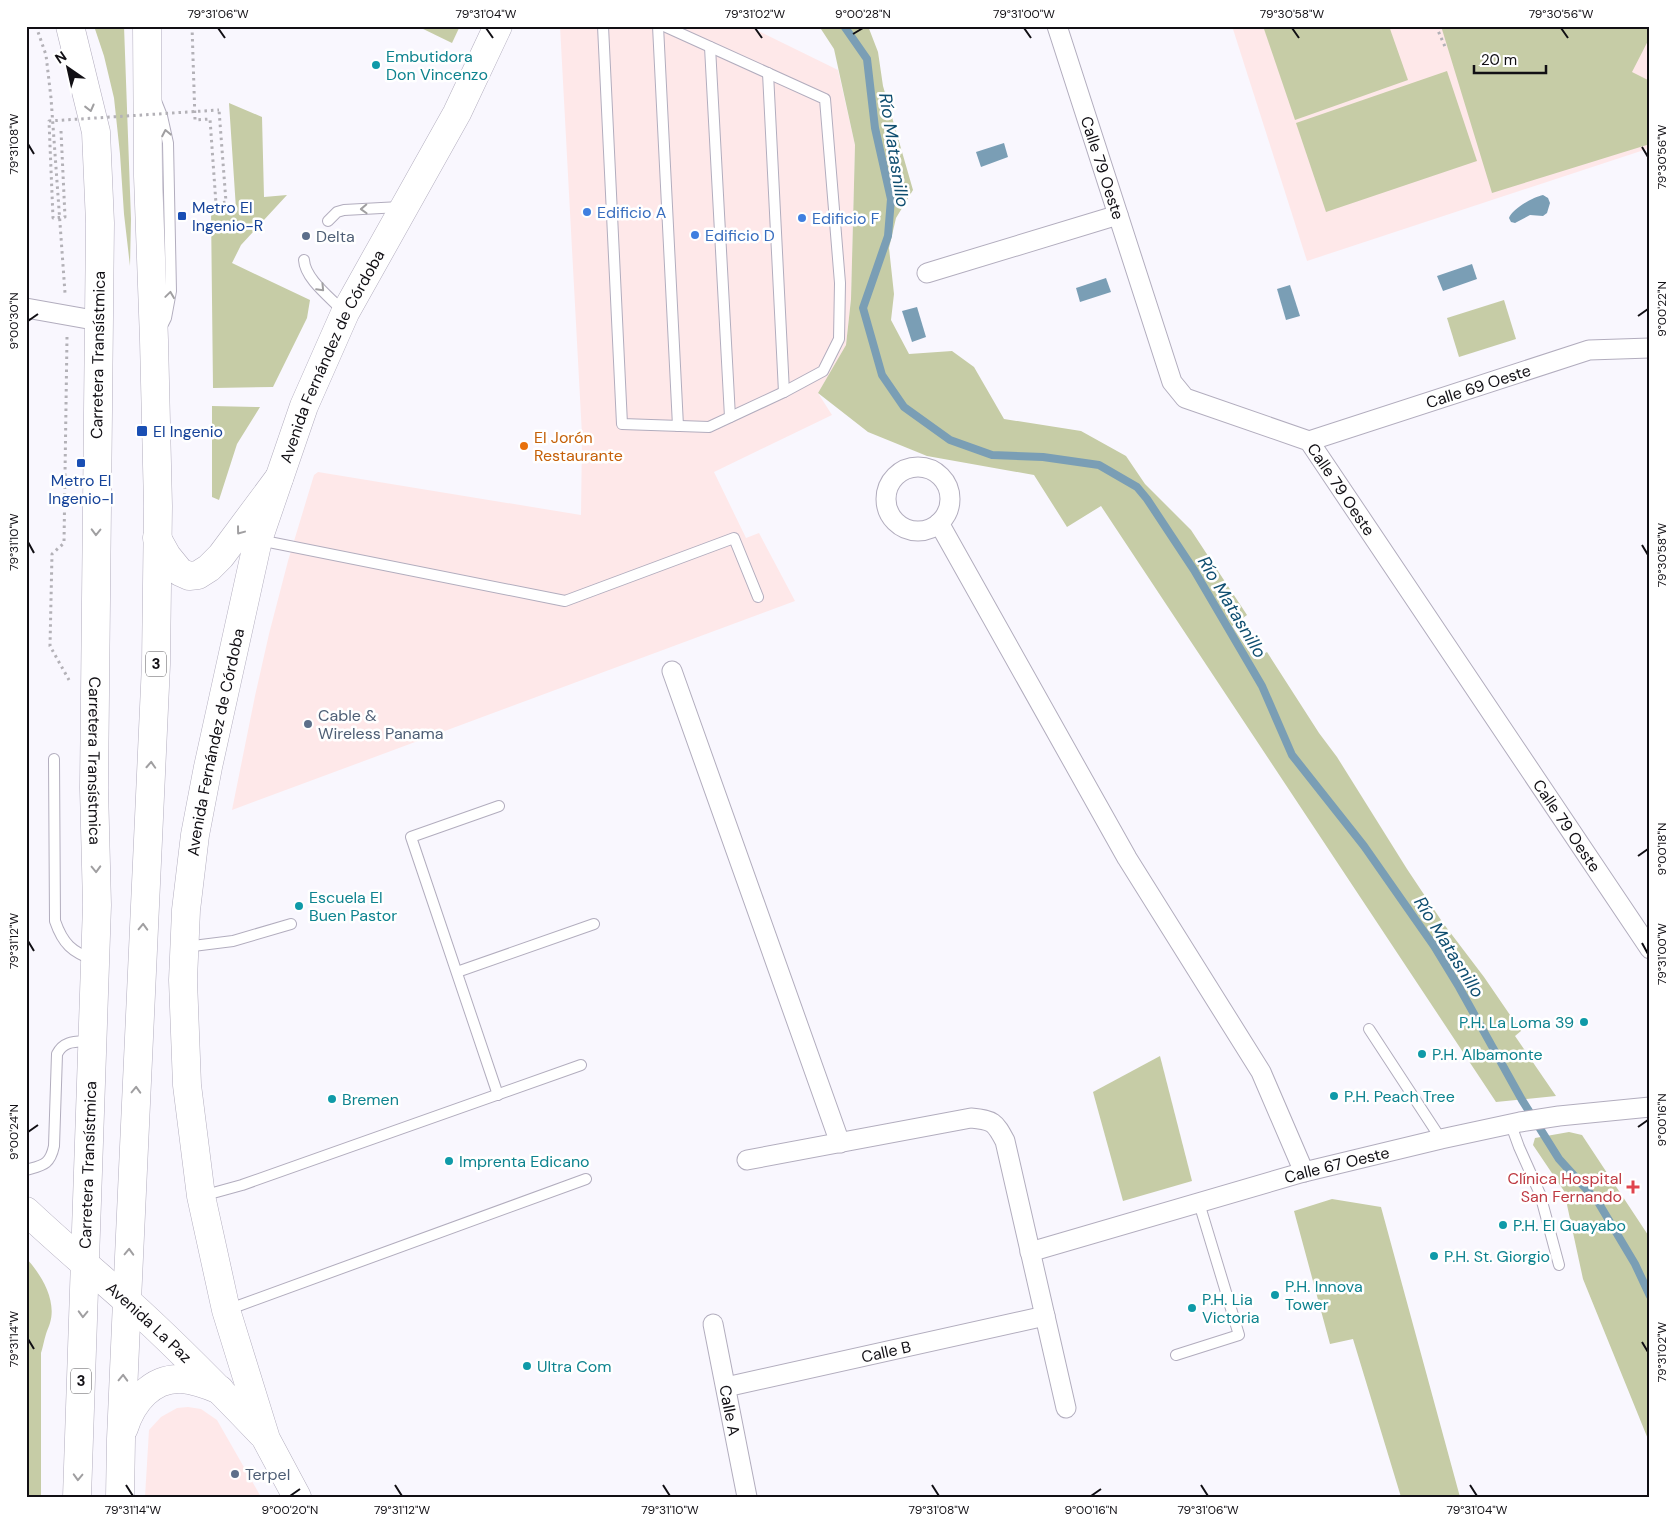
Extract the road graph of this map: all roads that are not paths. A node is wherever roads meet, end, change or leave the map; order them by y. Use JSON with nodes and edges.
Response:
{"nodes":[{"id":1,"x":70,"y":26,"type":"edge"},
{"id":2,"x":147,"y":26,"type":"edge"},
{"id":3,"x":498,"y":26,"type":"edge"},
{"id":4,"x":603,"y":26,"type":"edge"},
{"id":5,"x":658,"y":26,"type":"edge"},
{"id":6,"x":664,"y":26,"type":"edge"},
{"id":7,"x":1057,"y":26,"type":"edge"},
{"id":8,"x":710,"y":47,"type":"junction"},
{"id":9,"x":768,"y":73,"type":"junction"},
{"id":10,"x":404,"y":207,"type":"junction"},
{"id":11,"x":1118,"y":215,"type":"junction"},
{"id":12,"x":328,"y":221,"type":"dead end"},
{"id":13,"x":304,"y":260,"type":"dead end"},
{"id":14,"x":927,"y":273,"type":"dead end"},
{"id":15,"x":26,"y":308,"type":"edge"},
{"id":16,"x":345,"y":313,"type":"junction"},
{"id":17,"x":99,"y":321,"type":"junction"},
{"id":18,"x":1650,"y":348,"type":"edge"},
{"id":19,"x":784,"y":392,"type":"junction"},
{"id":20,"x":730,"y":417,"type":"junction"},
{"id":21,"x":678,"y":426,"type":"junction"},
{"id":22,"x":1309,"y":441,"type":"junction"},
{"id":23,"x":279,"y":478,"type":"junction"},
{"id":24,"x":939,"y":523,"type":"dead end"},
{"id":25,"x":157,"y":538,"type":"junction"},
{"id":26,"x":258,"y":540,"type":"junction"},
{"id":27,"x":758,"y":597,"type":"dead end"},
{"id":28,"x":672,"y":671,"type":"dead end"},
{"id":29,"x":54,"y":759,"type":"dead end"},
{"id":30,"x":499,"y":806,"type":"dead end"},
{"id":31,"x":291,"y":924,"type":"dead end"},
{"id":32,"x":594,"y":924,"type":"dead end"},
{"id":33,"x":184,"y":948,"type":"junction"},
{"id":34,"x":1650,"y":949,"type":"edge"},
{"id":35,"x":95,"y":960,"type":"junction"},
{"id":36,"x":457,"y":972,"type":"junction"},
{"id":37,"x":1368,"y":1029,"type":"dead end"},
{"id":38,"x":92,"y":1041,"type":"junction"},
{"id":39,"x":581,"y":1065,"type":"dead end"},
{"id":40,"x":498,"y":1094,"type":"junction"},
{"id":41,"x":1650,"y":1107,"type":"edge"},
{"id":42,"x":1516,"y":1124,"type":"junction"},
{"id":43,"x":1441,"y":1139,"type":"junction"},
{"id":44,"x":840,"y":1143,"type":"junction"},
{"id":45,"x":746,"y":1160,"type":"dead end"},
{"id":46,"x":26,"y":1170,"type":"edge"},
{"id":47,"x":1304,"y":1172,"type":"junction"},
{"id":48,"x":586,"y":1179,"type":"dead end"},
{"id":49,"x":200,"y":1196,"type":"junction"},
{"id":50,"x":1199,"y":1203,"type":"junction"},
{"id":51,"x":26,"y":1211,"type":"edge"},
{"id":52,"x":1030,"y":1252,"type":"junction"},
{"id":53,"x":1559,"y":1265,"type":"dead end"},
{"id":54,"x":85,"y":1266,"type":"junction"},
{"id":55,"x":127,"y":1301,"type":"junction"},
{"id":56,"x":226,"y":1310,"type":"junction"},
{"id":57,"x":1045,"y":1316,"type":"junction"},
{"id":58,"x":713,"y":1324,"type":"dead end"},
{"id":59,"x":1176,"y":1355,"type":"dead end"},
{"id":60,"x":726,"y":1387,"type":"junction"},
{"id":61,"x":220,"y":1390,"type":"junction"},
{"id":62,"x":1066,"y":1408,"type":"dead end"},
{"id":63,"x":121,"y":1439,"type":"junction"},
{"id":64,"x":266,"y":1439,"type":"junction"},
{"id":65,"x":77,"y":1497,"type":"edge"},
{"id":66,"x":120,"y":1497,"type":"edge"},
{"id":67,"x":297,"y":1497,"type":"edge"},
{"id":68,"x":748,"y":1497,"type":"edge"}],
"edges":[{"from":1,"to":17,"type":"main road","name":"Carretera Transístmica","number":"3","one_way":true},
{"from":25,"to":2,"type":"main road","number":"3","one_way":true},
{"from":3,"to":10,"type":"main road","name":"Avenida Fernández de Córdoba"},
{"from":4,"to":21,"type":"lane"},
{"from":5,"to":21,"type":"lane"},
{"from":6,"to":8,"type":"lane"},
{"from":7,"to":11,"type":"street","name":"Calle 79 Oeste"},
{"from":8,"to":9,"type":"lane"},
{"from":8,"to":20,"type":"lane"},
{"from":9,"to":19,"type":"lane"},
{"from":9,"to":19,"type":"lane"},
{"from":10,"to":12,"type":"lane","one_way":true},
{"from":10,"to":16,"type":"main road","name":"Avenida Fernández de Córdoba"},
{"from":11,"to":14,"type":"street"},
{"from":11,"to":22,"type":"street","name":"Calle 79 Oeste"},
{"from":13,"to":16,"type":"lane","one_way":true},
{"from":15,"to":17,"type":"street"},
{"from":16,"to":23,"type":"main road","name":"Avenida Fernández de Córdoba"},
{"from":17,"to":35,"type":"main road","name":"Carretera Transístmica","number":"3","one_way":true},
{"from":18,"to":22,"type":"street","name":"Calle 69 Oeste"},
{"from":19,"to":20,"type":"lane"},
{"from":20,"to":21,"type":"lane"},
{"from":22,"to":34,"type":"street","name":"Calle 79 Oeste"},
{"from":23,"to":25,"type":"main road","one_way":true},
{"from":23,"to":26,"type":"main road","name":"Avenida Fernández de Córdoba"},
{"from":24,"to":47,"type":"street"},
{"from":55,"to":25,"type":"main road","number":"3","one_way":true},
{"from":26,"to":27,"type":"lane"},
{"from":26,"to":33,"type":"main road","name":"Avenida Fernández de Córdoba"},
{"from":28,"to":44,"type":"street"},
{"from":29,"to":35,"type":"lane"},
{"from":30,"to":36,"type":"lane"},
{"from":31,"to":33,"type":"lane"},
{"from":32,"to":36,"type":"lane"},
{"from":33,"to":49,"type":"main road","name":"Avenida Fernández de Córdoba"},
{"from":35,"to":38,"type":"main road","name":"Carretera Transístmica","number":"3"},
{"from":36,"to":40,"type":"lane"},
{"from":37,"to":43,"type":"lane"},
{"from":38,"to":46,"type":"lane"},
{"from":38,"to":54,"type":"main road","name":"Carretera Transístmica","number":"3"},
{"from":39,"to":40,"type":"lane"},
{"from":40,"to":49,"type":"lane"},
{"from":41,"to":42,"type":"street","name":"Calle 67 Oeste"},
{"from":42,"to":43,"type":"street","name":"Calle 67 Oeste"},
{"from":42,"to":53,"type":"lane"},
{"from":43,"to":47,"type":"street","name":"Calle 67 Oeste"},
{"from":44,"to":45,"type":"street"},
{"from":44,"to":52,"type":"street"},
{"from":47,"to":50,"type":"street","name":"Calle 67 Oeste"},
{"from":48,"to":56,"type":"lane"},
{"from":49,"to":56,"type":"main road","name":"Avenida Fernández de Córdoba"},
{"from":50,"to":52,"type":"street","name":"Calle 67 Oeste"},
{"from":50,"to":59,"type":"lane"},
{"from":51,"to":54,"type":"main road","name":"Avenida La Paz"},
{"from":52,"to":57,"type":"street"},
{"from":54,"to":55,"type":"main road","name":"Avenida La Paz"},
{"from":54,"to":65,"type":"main road","name":"Carretera Transístmica","number":"3","one_way":true},
{"from":55,"to":61,"type":"main road","name":"Avenida La Paz"},
{"from":63,"to":55,"type":"main road","number":"3","one_way":true},
{"from":56,"to":64,"type":"main road","name":"Avenida Fernández de Córdoba"},
{"from":57,"to":60,"type":"street","name":"Calle B"},
{"from":57,"to":62,"type":"street"},
{"from":58,"to":60,"type":"street","name":"Calle A"},
{"from":60,"to":68,"type":"street","name":"Calle A"},
{"from":61,"to":63,"type":"main road"},
{"from":61,"to":64,"type":"main road","name":"Avenida La Paz"},
{"from":63,"to":66,"type":"main road","number":"3"},
{"from":64,"to":67,"type":"main road","name":"Avenida Fernández de Córdoba"}]}
